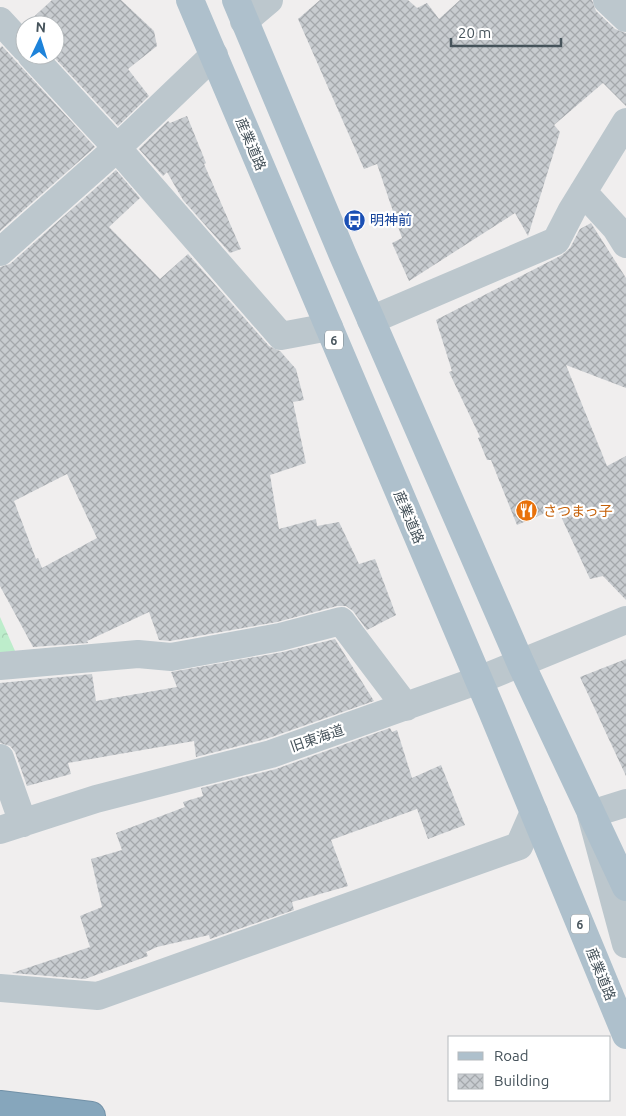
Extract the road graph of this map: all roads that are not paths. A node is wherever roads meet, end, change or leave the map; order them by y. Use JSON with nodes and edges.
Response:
{"nodes":[{"id":1,"x":190,"y":0,"type":"edge"},
{"id":2,"x":269,"y":0,"type":"edge"},
{"id":3,"x":607,"y":0,"type":"edge"},
{"id":4,"x":240,"y":11,"type":"edge"},
{"id":5,"x":626,"y":18,"type":"edge"},
{"id":6,"x":0,"y":21,"type":"edge"},
{"id":7,"x":15,"y":37,"type":"edge"},
{"id":8,"x":214,"y":55,"type":"junction"},
{"id":9,"x":40,"y":65,"type":"edge"},
{"id":10,"x":626,"y":122,"type":"edge"},
{"id":11,"x":117,"y":148,"type":"junction"},
{"id":12,"x":583,"y":192,"type":"junction"},
{"id":13,"x":626,"y":244,"type":"edge"},
{"id":14,"x":0,"y":252,"type":"edge"},
{"id":15,"x":371,"y":320,"type":"junction"},
{"id":16,"x":329,"y":327,"type":"junction"},
{"id":17,"x":626,"y":620,"type":"edge"},
{"id":18,"x":521,"y":664,"type":"junction"},
{"id":19,"x":0,"y":666,"type":"edge"},
{"id":20,"x":479,"y":680,"type":"junction"},
{"id":21,"x":406,"y":707,"type":"junction"},
{"id":22,"x":0,"y":758,"type":"edge"},
{"id":23,"x":626,"y":803,"type":"edge"},
{"id":24,"x":534,"y":812,"type":"junction"},
{"id":25,"x":591,"y":814,"type":"junction"},
{"id":26,"x":11,"y":826,"type":"edge"},
{"id":27,"x":626,"y":887,"type":"edge"},
{"id":28,"x":626,"y":944,"type":"edge"},
{"id":29,"x":0,"y":988,"type":"edge"},
{"id":30,"x":626,"y":1035,"type":"edge"},
{"id":31,"x":0,"y":1105,"type":"edge"},
{"id":32,"x":91,"y":1116,"type":"edge"}],
"edges":[{"from":1,"to":8,"type":"main road","name":"産業道路","number":"6"},
{"from":2,"to":4,"type":"street"},
{"from":3,"to":5,"type":"street"},
{"from":4,"to":15,"type":"main road"},
{"from":6,"to":7,"type":"street"},
{"from":8,"to":11,"type":"street"},
{"from":8,"to":16,"type":"main road","name":"産業道路","number":"6"},
{"from":9,"to":11,"type":"street"},
{"from":10,"to":12,"type":"street"},
{"from":11,"to":14,"type":"street"},
{"from":11,"to":16,"type":"street"},
{"from":12,"to":13,"type":"street"},
{"from":12,"to":15,"type":"street"},
{"from":15,"to":18,"type":"main road"},
{"from":16,"to":20,"type":"main road","name":"産業道路","number":"6"},
{"from":17,"to":18,"type":"street","name":"旧東海道"},
{"from":18,"to":20,"type":"street","name":"旧東海道"},
{"from":18,"to":25,"type":"main road"},
{"from":19,"to":21,"type":"street"},
{"from":20,"to":21,"type":"street","name":"旧東海道"},
{"from":20,"to":24,"type":"main road","name":"産業道路","number":"6"},
{"from":21,"to":26,"type":"street","name":"旧東海道"},
{"from":22,"to":26,"type":"street"},
{"from":23,"to":25,"type":"street"},
{"from":24,"to":29,"type":"street"},
{"from":24,"to":30,"type":"main road","name":"産業道路","number":"6"},
{"from":25,"to":27,"type":"main road"},
{"from":25,"to":28,"type":"street"},
{"from":31,"to":32,"type":"highway"}]}
